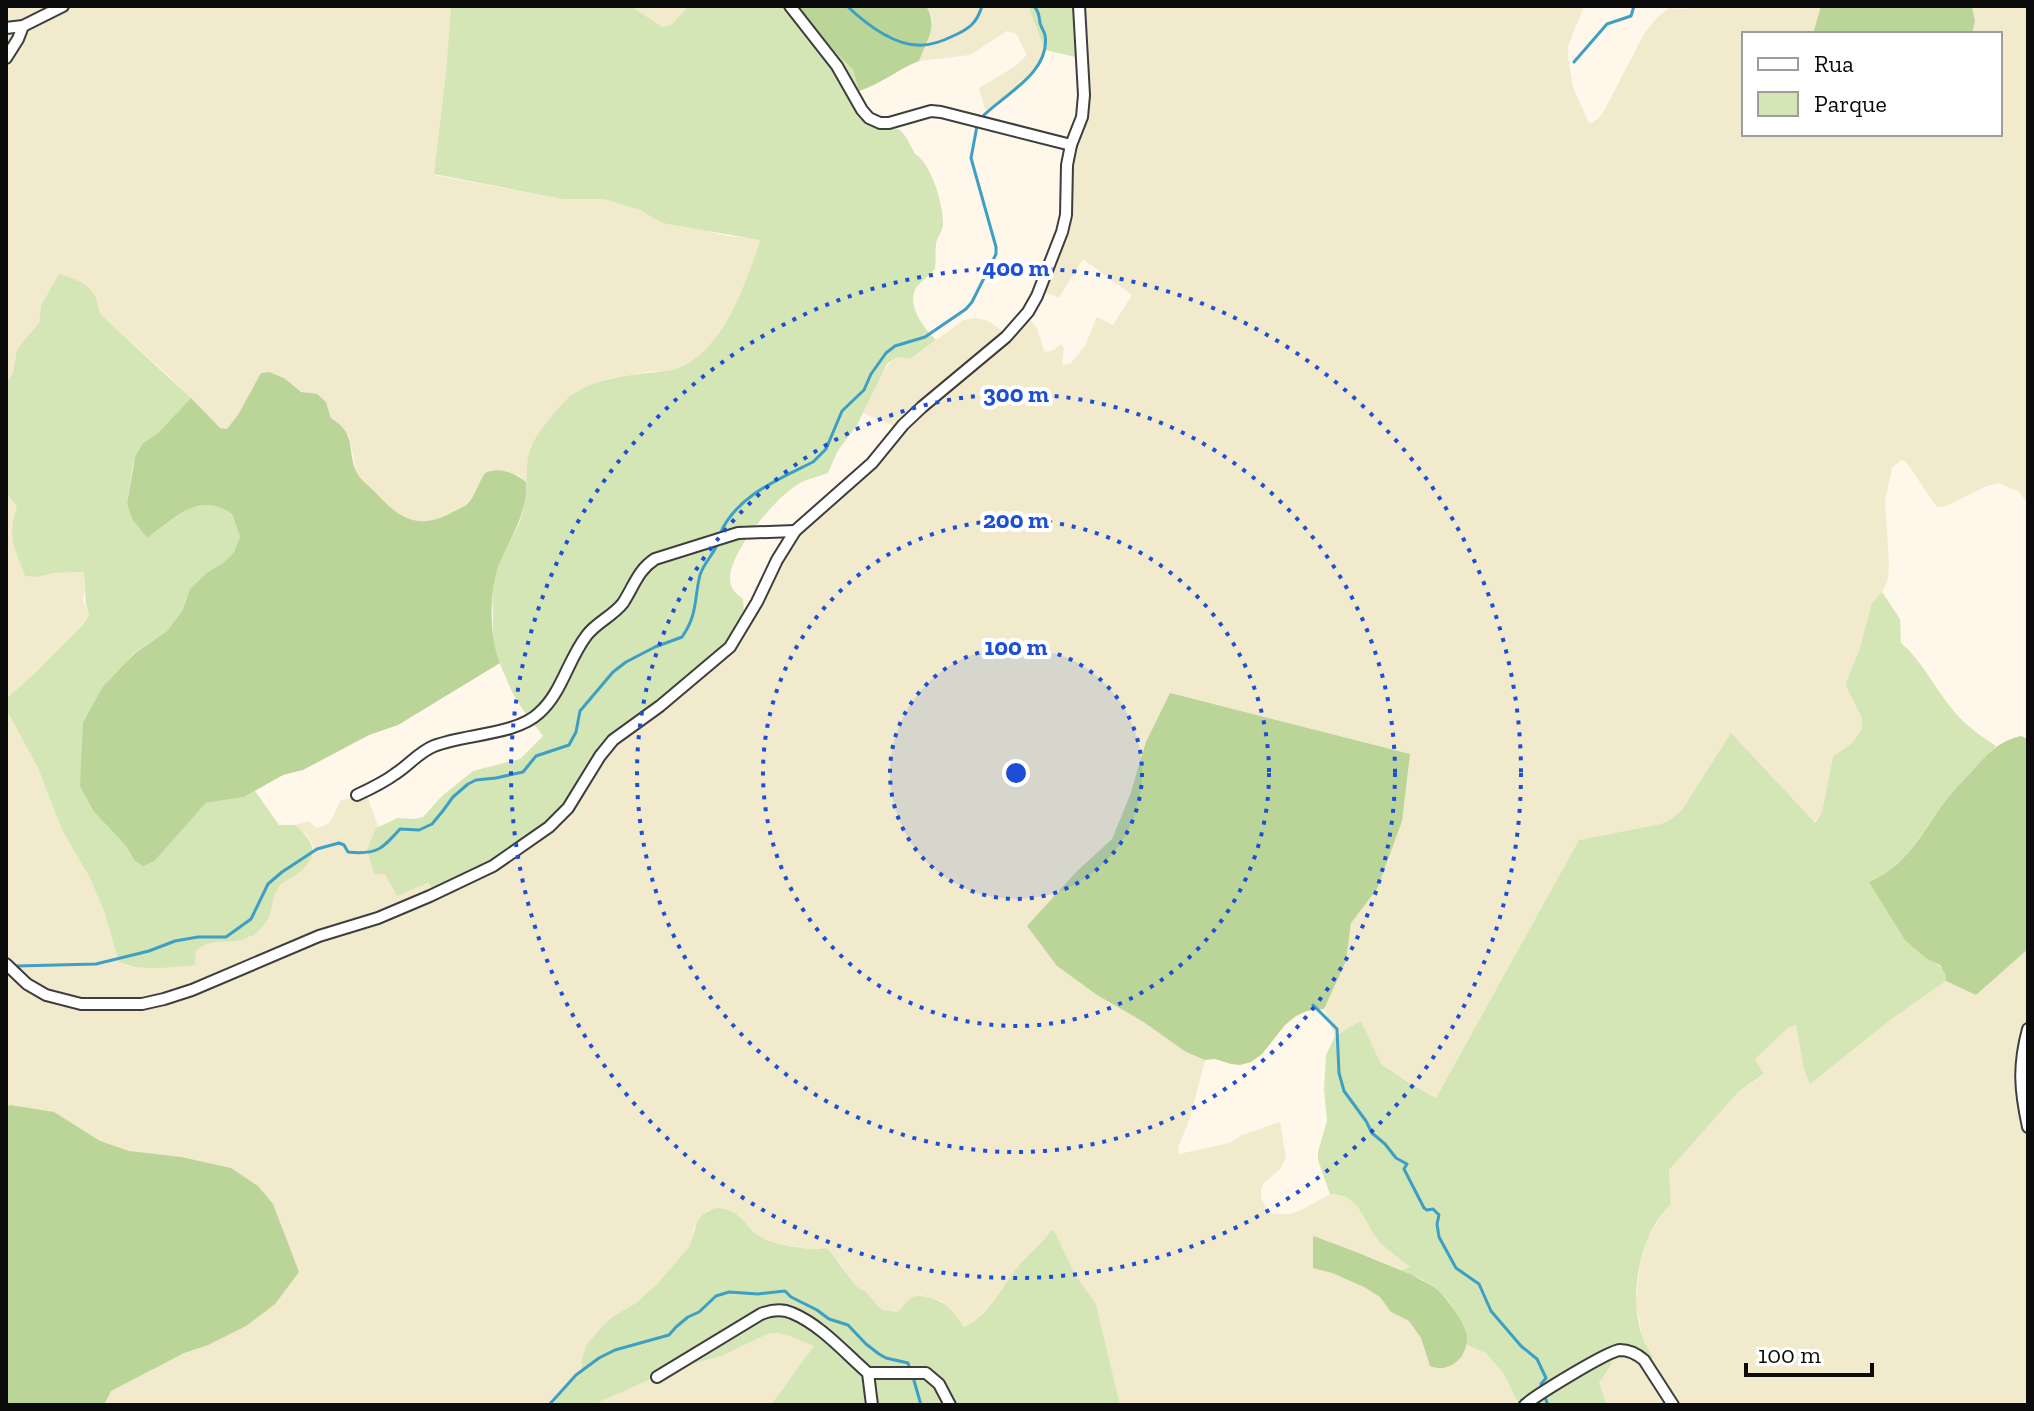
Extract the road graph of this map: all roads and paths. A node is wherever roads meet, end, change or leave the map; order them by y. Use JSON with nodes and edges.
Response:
{"nodes":[{"id":1,"x":63,"y":6,"type":"edge"},
{"id":2,"x":790,"y":6,"type":"edge"},
{"id":3,"x":1079,"y":6,"type":"edge"},
{"id":4,"x":23,"y":26,"type":"junction"},
{"id":5,"x":6,"y":28,"type":"edge"},
{"id":6,"x":6,"y":58,"type":"edge"},
{"id":7,"x":1071,"y":145,"type":"junction"},
{"id":8,"x":795,"y":531,"type":"junction"},
{"id":9,"x":357,"y":795,"type":"dead end"},
{"id":10,"x":6,"y":964,"type":"edge"},
{"id":11,"x":2028,"y":1029,"type":"edge"},
{"id":12,"x":2028,"y":1127,"type":"edge"},
{"id":13,"x":868,"y":1373,"type":"junction"},
{"id":14,"x":657,"y":1377,"type":"dead end"},
{"id":15,"x":872,"y":1405,"type":"edge"},
{"id":16,"x":950,"y":1405,"type":"edge"},
{"id":17,"x":1525,"y":1405,"type":"edge"},
{"id":18,"x":1673,"y":1405,"type":"edge"}],
"edges":[{"from":1,"to":4,"type":"street"},
{"from":2,"to":7,"type":"street"},
{"from":3,"to":7,"type":"street"},
{"from":4,"to":5,"type":"street"},
{"from":4,"to":6,"type":"street"},
{"from":7,"to":8,"type":"street"},
{"from":8,"to":9,"type":"street"},
{"from":8,"to":10,"type":"street"},
{"from":11,"to":12,"type":"street"},
{"from":13,"to":14,"type":"street"},
{"from":13,"to":15,"type":"street"},
{"from":13,"to":16,"type":"street"},
{"from":17,"to":18,"type":"street"}]}
